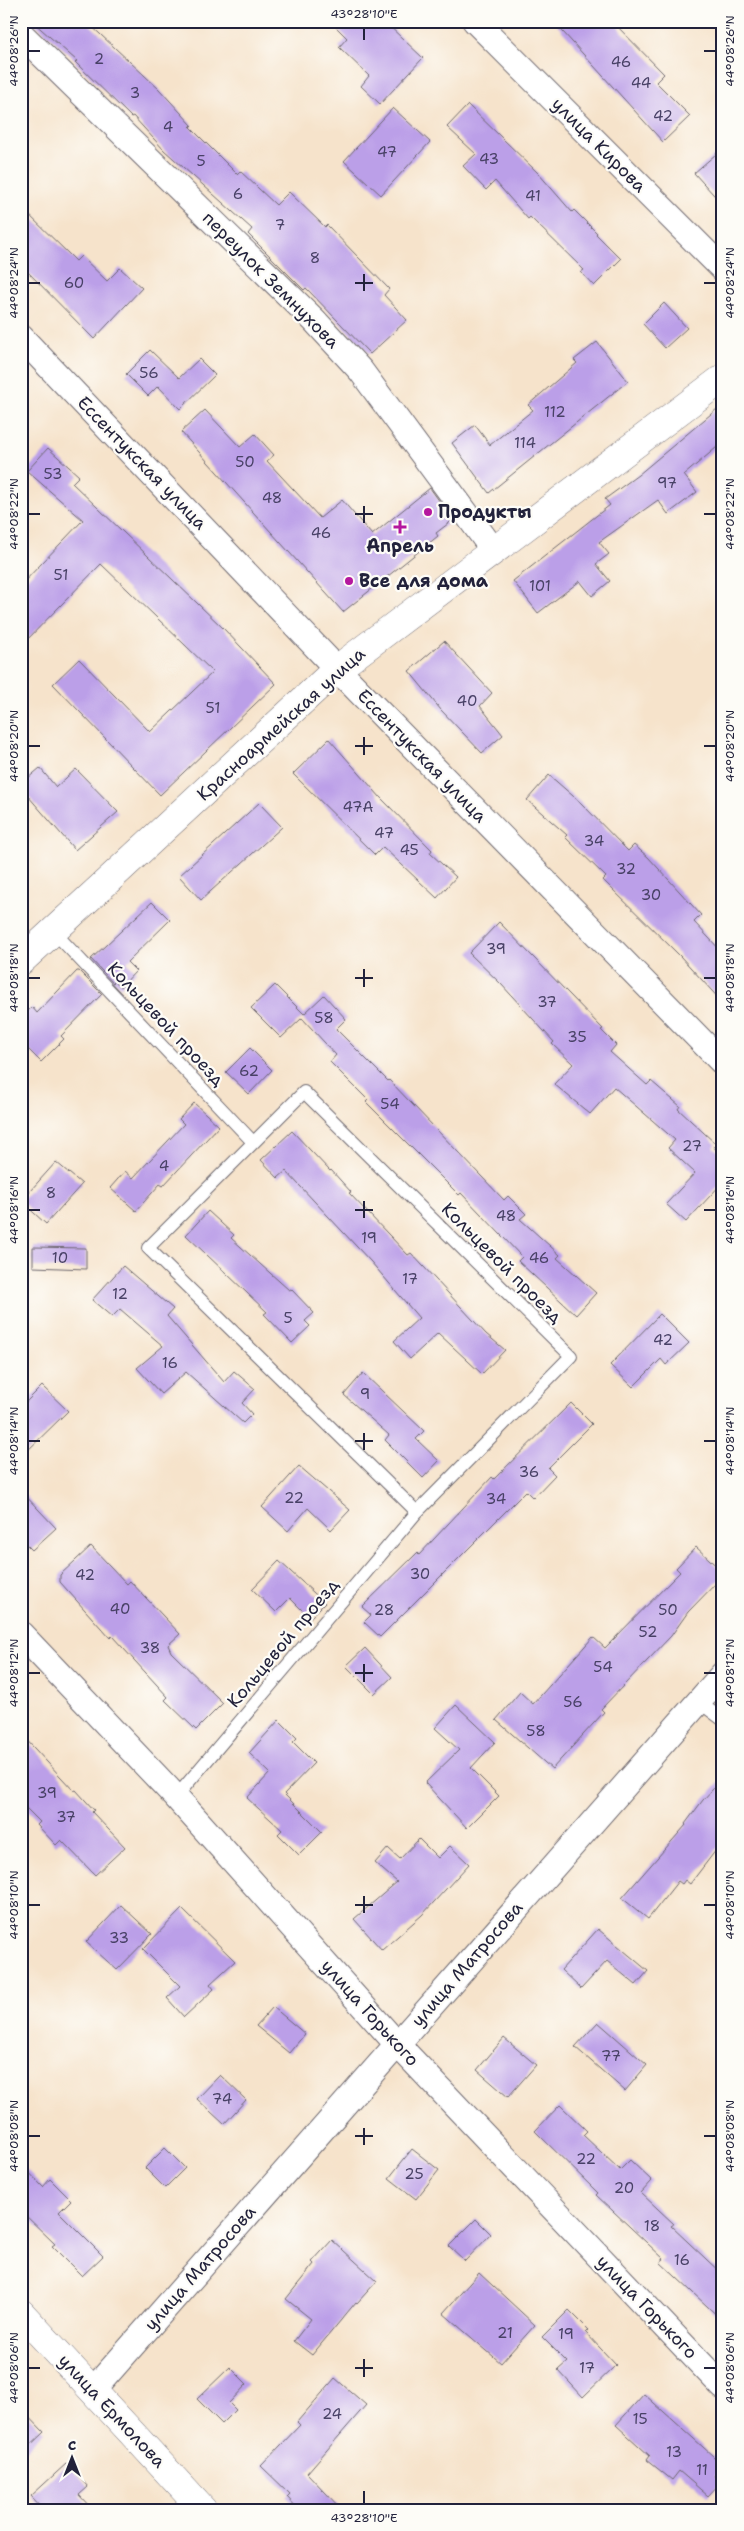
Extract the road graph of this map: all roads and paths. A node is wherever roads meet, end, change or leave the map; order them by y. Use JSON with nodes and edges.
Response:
{"nodes":[{"id":1,"x":475,"y":21,"type":"edge"},
{"id":2,"x":21,"y":34,"type":"edge"},
{"id":3,"x":723,"y":269,"type":"edge"},
{"id":4,"x":21,"y":337,"type":"edge"},
{"id":5,"x":723,"y":378,"type":"edge"},
{"id":6,"x":494,"y":551,"type":"junction"},
{"id":7,"x":337,"y":669,"type":"junction"},
{"id":8,"x":53,"y":931,"type":"junction"},
{"id":9,"x":21,"y":961,"type":"edge"},
{"id":10,"x":723,"y":1063,"type":"edge"},
{"id":11,"x":253,"y":1142,"type":"junction"},
{"id":12,"x":417,"y":1512,"type":"junction"},
{"id":13,"x":21,"y":1634,"type":"edge"},
{"id":14,"x":723,"y":1674,"type":"edge"},
{"id":15,"x":698,"y":1702,"type":"junction"},
{"id":16,"x":723,"y":1720,"type":"edge"},
{"id":17,"x":176,"y":1797,"type":"junction"},
{"id":18,"x":397,"y":2044,"type":"junction"},
{"id":19,"x":21,"y":2313,"type":"edge"},
{"id":20,"x":723,"y":2387,"type":"edge"},
{"id":21,"x":94,"y":2389,"type":"junction"},
{"id":22,"x":203,"y":2510,"type":"edge"}],
"edges":[{"from":1,"to":3,"type":"street","name":"улица Кирова"},
{"from":2,"to":6,"type":"street","name":"переулок Земнухова"},
{"from":4,"to":7,"type":"street","name":"Ессентукская улица"},
{"from":5,"to":6,"type":"street","name":"Красноармейская улица"},
{"from":6,"to":7,"type":"street","name":"Красноармейская улица"},
{"from":7,"to":8,"type":"street","name":"Красноармейская улица"},
{"from":7,"to":10,"type":"street","name":"Ессентукская улица"},
{"from":8,"to":9,"type":"street","name":"Красноармейская улица"},
{"from":8,"to":11,"type":"lane","name":"Кольцевой проезд"},
{"from":11,"to":12,"type":"lane","name":"Кольцевой проезд"},
{"from":11,"to":12,"type":"lane","name":"Кольцевой проезд"},
{"from":12,"to":17,"type":"lane","name":"Кольцевой проезд"},
{"from":13,"to":17,"type":"street","name":"улица Горького"},
{"from":14,"to":15,"type":"street","name":"улица Матросова"},
{"from":15,"to":16,"type":"lane"},
{"from":15,"to":18,"type":"street","name":"улица Матросова"},
{"from":17,"to":18,"type":"street","name":"улица Горького"},
{"from":18,"to":20,"type":"street","name":"улица Горького"},
{"from":18,"to":21,"type":"street","name":"улица Матросова"},
{"from":19,"to":21,"type":"street","name":"улица Ермолова"},
{"from":21,"to":22,"type":"street","name":"улица Ермолова"}]}
